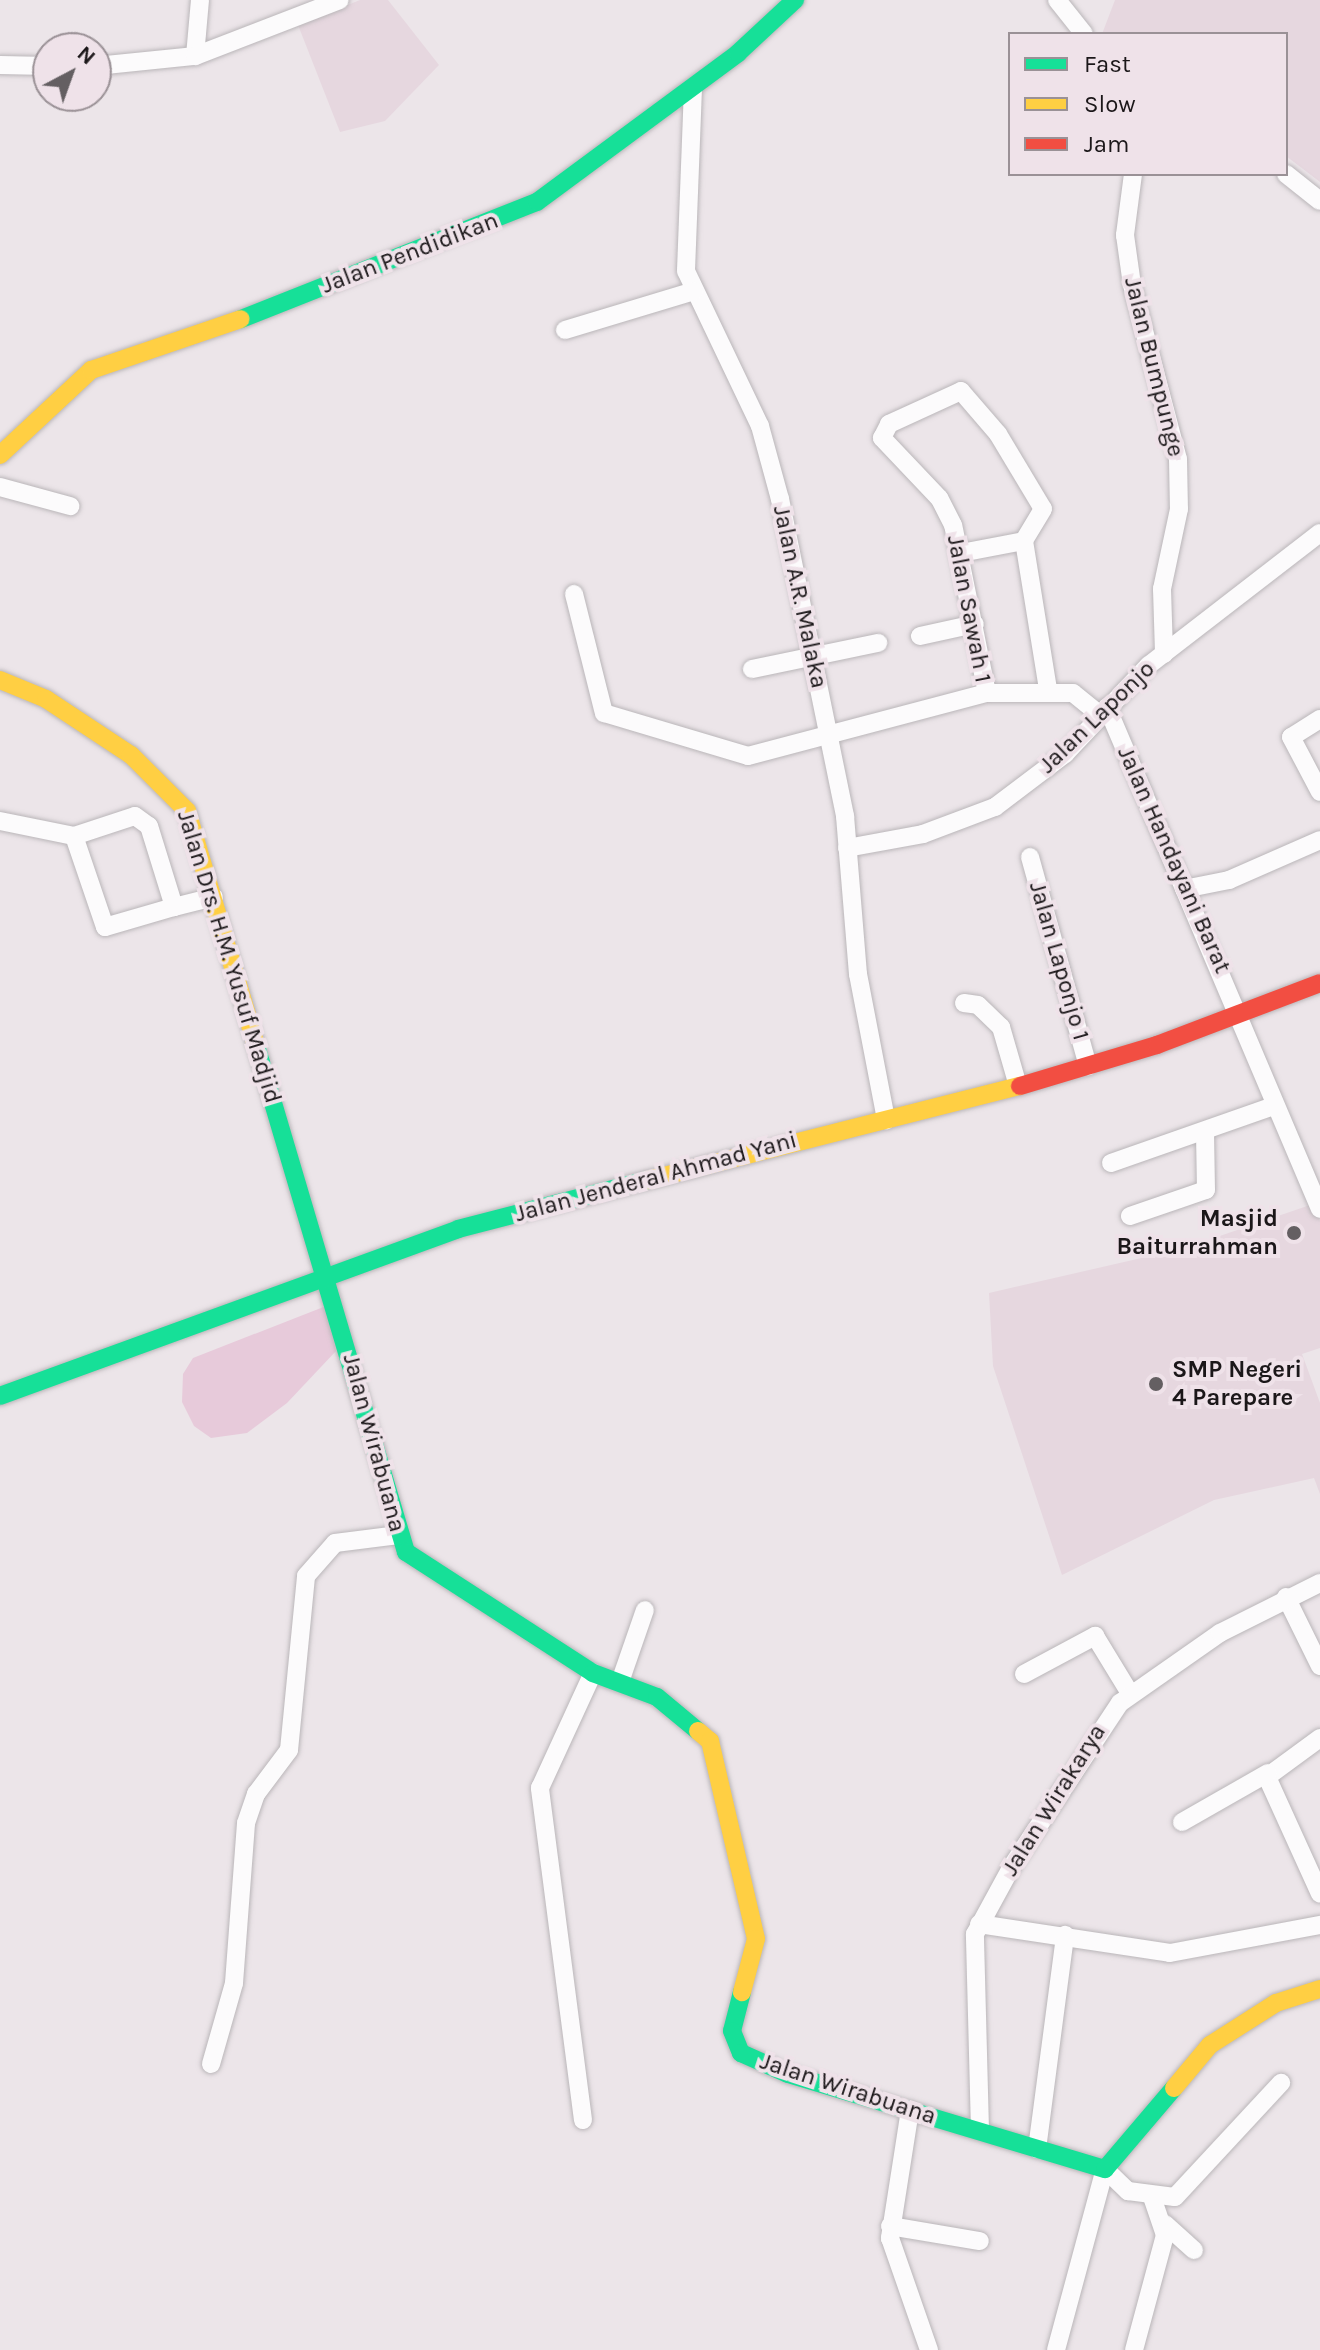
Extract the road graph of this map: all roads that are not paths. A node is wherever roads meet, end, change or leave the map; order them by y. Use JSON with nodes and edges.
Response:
{"nodes":[{"id":1,"x":200,"y":0,"type":"edge"},
{"id":2,"x":340,"y":0,"type":"edge"},
{"id":3,"x":795,"y":0,"type":"edge"},
{"id":4,"x":1057,"y":0,"type":"edge"},
{"id":5,"x":1082,"y":32,"type":"edge"},
{"id":6,"x":195,"y":56,"type":"junction"},
{"id":7,"x":112,"y":64,"type":"edge"},
{"id":8,"x":0,"y":65,"type":"edge"},
{"id":9,"x":32,"y":66,"type":"edge"},
{"id":10,"x":693,"y":88,"type":"junction"},
{"id":11,"x":1133,"y":176,"type":"edge"},
{"id":12,"x":1288,"y":176,"type":"edge"},
{"id":13,"x":1320,"y":201,"type":"edge"},
{"id":14,"x":694,"y":291,"type":"junction"},
{"id":15,"x":565,"y":330,"type":"dead end"},
{"id":16,"x":0,"y":455,"type":"edge"},
{"id":17,"x":0,"y":487,"type":"edge"},
{"id":18,"x":70,"y":506,"type":"dead end"},
{"id":19,"x":1320,"y":533,"type":"edge"},
{"id":20,"x":1024,"y":541,"type":"junction"},
{"id":21,"x":961,"y":553,"type":"junction"},
{"id":22,"x":574,"y":594,"type":"dead end"},
{"id":23,"x":975,"y":624,"type":"junction"},
{"id":24,"x":920,"y":636,"type":"dead end"},
{"id":25,"x":878,"y":643,"type":"dead end"},
{"id":26,"x":1164,"y":654,"type":"junction"},
{"id":27,"x":809,"y":657,"type":"junction"},
{"id":28,"x":752,"y":669,"type":"dead end"},
{"id":29,"x":0,"y":680,"type":"edge"},
{"id":30,"x":1048,"y":689,"type":"junction"},
{"id":31,"x":987,"y":693,"type":"junction"},
{"id":32,"x":1104,"y":711,"type":"junction"},
{"id":33,"x":1320,"y":719,"type":"edge"},
{"id":34,"x":828,"y":732,"type":"junction"},
{"id":35,"x":1320,"y":792,"type":"edge"},
{"id":36,"x":0,"y":821,"type":"edge"},
{"id":37,"x":74,"y":836,"type":"junction"},
{"id":38,"x":1320,"y":840,"type":"edge"},
{"id":39,"x":847,"y":848,"type":"junction"},
{"id":40,"x":1030,"y":857,"type":"dead end"},
{"id":41,"x":1184,"y":889,"type":"junction"},
{"id":42,"x":214,"y":897,"type":"junction"},
{"id":43,"x":174,"y":907,"type":"junction"},
{"id":44,"x":1320,"y":983,"type":"edge"},
{"id":45,"x":964,"y":1003,"type":"dead end"},
{"id":46,"x":1242,"y":1012,"type":"junction"},
{"id":47,"x":1088,"y":1066,"type":"junction"},
{"id":48,"x":1018,"y":1086,"type":"junction"},
{"id":49,"x":1274,"y":1106,"type":"junction"},
{"id":50,"x":886,"y":1120,"type":"junction"},
{"id":51,"x":1205,"y":1134,"type":"junction"},
{"id":52,"x":1111,"y":1163,"type":"dead end"},
{"id":53,"x":1320,"y":1209,"type":"edge"},
{"id":54,"x":1130,"y":1216,"type":"dead end"},
{"id":55,"x":325,"y":1278,"type":"junction"},
{"id":56,"x":0,"y":1396,"type":"edge"},
{"id":57,"x":398,"y":1535,"type":"junction"},
{"id":58,"x":1320,"y":1583,"type":"edge"},
{"id":59,"x":1286,"y":1597,"type":"junction"},
{"id":60,"x":645,"y":1610,"type":"dead end"},
{"id":61,"x":1320,"y":1666,"type":"edge"},
{"id":62,"x":593,"y":1673,"type":"junction"},
{"id":63,"x":1024,"y":1674,"type":"dead end"},
{"id":64,"x":620,"y":1682,"type":"junction"},
{"id":65,"x":1131,"y":1695,"type":"junction"},
{"id":66,"x":1320,"y":1738,"type":"edge"},
{"id":67,"x":1268,"y":1773,"type":"junction"},
{"id":68,"x":1182,"y":1822,"type":"dead end"},
{"id":69,"x":1320,"y":1894,"type":"edge"},
{"id":70,"x":979,"y":1924,"type":"junction"},
{"id":71,"x":1320,"y":1925,"type":"edge"},
{"id":72,"x":1065,"y":1935,"type":"junction"},
{"id":73,"x":1320,"y":1989,"type":"edge"},
{"id":74,"x":211,"y":2064,"type":"dead end"},
{"id":75,"x":1281,"y":2083,"type":"dead end"},
{"id":76,"x":910,"y":2110,"type":"junction"},
{"id":77,"x":583,"y":2120,"type":"dead end"},
{"id":78,"x":980,"y":2130,"type":"junction"},
{"id":79,"x":1037,"y":2149,"type":"junction"},
{"id":80,"x":1105,"y":2169,"type":"junction"},
{"id":81,"x":1152,"y":2197,"type":"junction"},
{"id":82,"x":1165,"y":2224,"type":"junction"},
{"id":83,"x":890,"y":2226,"type":"junction"},
{"id":84,"x":980,"y":2241,"type":"dead end"},
{"id":85,"x":1194,"y":2250,"type":"dead end"},
{"id":86,"x":929,"y":2350,"type":"edge"},
{"id":87,"x":1056,"y":2350,"type":"edge"},
{"id":88,"x":1134,"y":2350,"type":"edge"}],
"edges":[{"from":1,"to":6,"type":"street"},
{"from":2,"to":6,"type":"street"},
{"from":3,"to":10,"type":"main road","name":"Jalan Pendidikan"},
{"from":4,"to":5,"type":"street"},
{"from":6,"to":7,"type":"street"},
{"from":8,"to":9,"type":"street"},
{"from":10,"to":14,"type":"street","name":"Jalan A.R. Malaka"},
{"from":10,"to":16,"type":"main road","name":"Jalan Pendidikan"},
{"from":11,"to":26,"type":"street","name":"Jalan Bumpunge"},
{"from":12,"to":13,"type":"street"},
{"from":14,"to":15,"type":"street"},
{"from":14,"to":27,"type":"street","name":"Jalan A.R. Malaka"},
{"from":17,"to":18,"type":"street"},
{"from":19,"to":26,"type":"street","name":"Jalan Laponjo"},
{"from":20,"to":21,"type":"street"},
{"from":20,"to":21,"type":"street","name":"Jalan Sawah 1"},
{"from":20,"to":30,"type":"street"},
{"from":21,"to":23,"type":"street","name":"Jalan Sawah 1"},
{"from":22,"to":34,"type":"street","name":"Jalan Sawah 1"},
{"from":23,"to":24,"type":"street"},
{"from":23,"to":31,"type":"street","name":"Jalan Sawah 1"},
{"from":25,"to":27,"type":"street"},
{"from":26,"to":32,"type":"street","name":"Jalan Laponjo"},
{"from":27,"to":28,"type":"street"},
{"from":27,"to":34,"type":"street","name":"Jalan A.R. Malaka"},
{"from":29,"to":42,"type":"main road","name":"Jalan Drs. H.M. Yusuf Madjid"},
{"from":30,"to":31,"type":"street"},
{"from":30,"to":32,"type":"street"},
{"from":31,"to":34,"type":"street","name":"Jalan Sawah 1"},
{"from":32,"to":39,"type":"street","name":"Jalan Laponjo"},
{"from":32,"to":41,"type":"street","name":"Jalan Handayani Barat"},
{"from":33,"to":35,"type":"street"},
{"from":34,"to":39,"type":"street","name":"Jalan A.R. Malaka"},
{"from":36,"to":37,"type":"street"},
{"from":37,"to":43,"type":"street"},
{"from":37,"to":43,"type":"street"},
{"from":38,"to":41,"type":"street"},
{"from":39,"to":50,"type":"street","name":"Jalan A.R. Malaka"},
{"from":40,"to":47,"type":"street","name":"Jalan Laponjo 1"},
{"from":41,"to":46,"type":"street","name":"Jalan Handayani Barat"},
{"from":42,"to":43,"type":"street"},
{"from":42,"to":55,"type":"main road","name":"Jalan Drs. H.M. Yusuf Madjid"},
{"from":44,"to":46,"type":"main road","name":"Jalan Jenderal Ahmad Yani"},
{"from":45,"to":48,"type":"street"},
{"from":46,"to":47,"type":"main road","name":"Jalan Jenderal Ahmad Yani"},
{"from":46,"to":49,"type":"street","name":"Jalan Handayani Barat"},
{"from":47,"to":48,"type":"main road","name":"Jalan Jenderal Ahmad Yani"},
{"from":48,"to":50,"type":"main road","name":"Jalan Jenderal Ahmad Yani"},
{"from":49,"to":51,"type":"street"},
{"from":49,"to":53,"type":"street","name":"Jalan Handayani Barat"},
{"from":50,"to":55,"type":"main road","name":"Jalan Jenderal Ahmad Yani"},
{"from":51,"to":52,"type":"street"},
{"from":51,"to":54,"type":"street"},
{"from":55,"to":56,"type":"main road","name":"Jalan Jenderal Ahmad Yani"},
{"from":55,"to":57,"type":"main road","name":"Jalan Wirabuana"},
{"from":57,"to":62,"type":"main road","name":"Jalan Wirabuana"},
{"from":57,"to":74,"type":"street"},
{"from":58,"to":59,"type":"street","name":"Jalan Wirakarya"},
{"from":59,"to":61,"type":"street"},
{"from":59,"to":65,"type":"street","name":"Jalan Wirakarya"},
{"from":60,"to":64,"type":"street"},
{"from":62,"to":64,"type":"main road","name":"Jalan Wirabuana"},
{"from":62,"to":77,"type":"street"},
{"from":63,"to":65,"type":"street"},
{"from":64,"to":76,"type":"main road","name":"Jalan Wirabuana"},
{"from":65,"to":70,"type":"street","name":"Jalan Wirakarya"},
{"from":66,"to":67,"type":"street"},
{"from":67,"to":68,"type":"street"},
{"from":67,"to":69,"type":"street"},
{"from":70,"to":72,"type":"street"},
{"from":70,"to":78,"type":"street"},
{"from":71,"to":72,"type":"street"},
{"from":72,"to":79,"type":"street"},
{"from":73,"to":80,"type":"main road"},
{"from":75,"to":81,"type":"street"},
{"from":76,"to":78,"type":"main road","name":"Jalan Wirabuana"},
{"from":76,"to":83,"type":"street"},
{"from":78,"to":79,"type":"main road","name":"Jalan Wirabuana"},
{"from":79,"to":80,"type":"main road","name":"Jalan Wirabuana"},
{"from":80,"to":81,"type":"street"},
{"from":80,"to":87,"type":"street"},
{"from":81,"to":82,"type":"street"},
{"from":82,"to":85,"type":"street"},
{"from":82,"to":88,"type":"street"},
{"from":83,"to":84,"type":"street"},
{"from":83,"to":86,"type":"street"}]}
